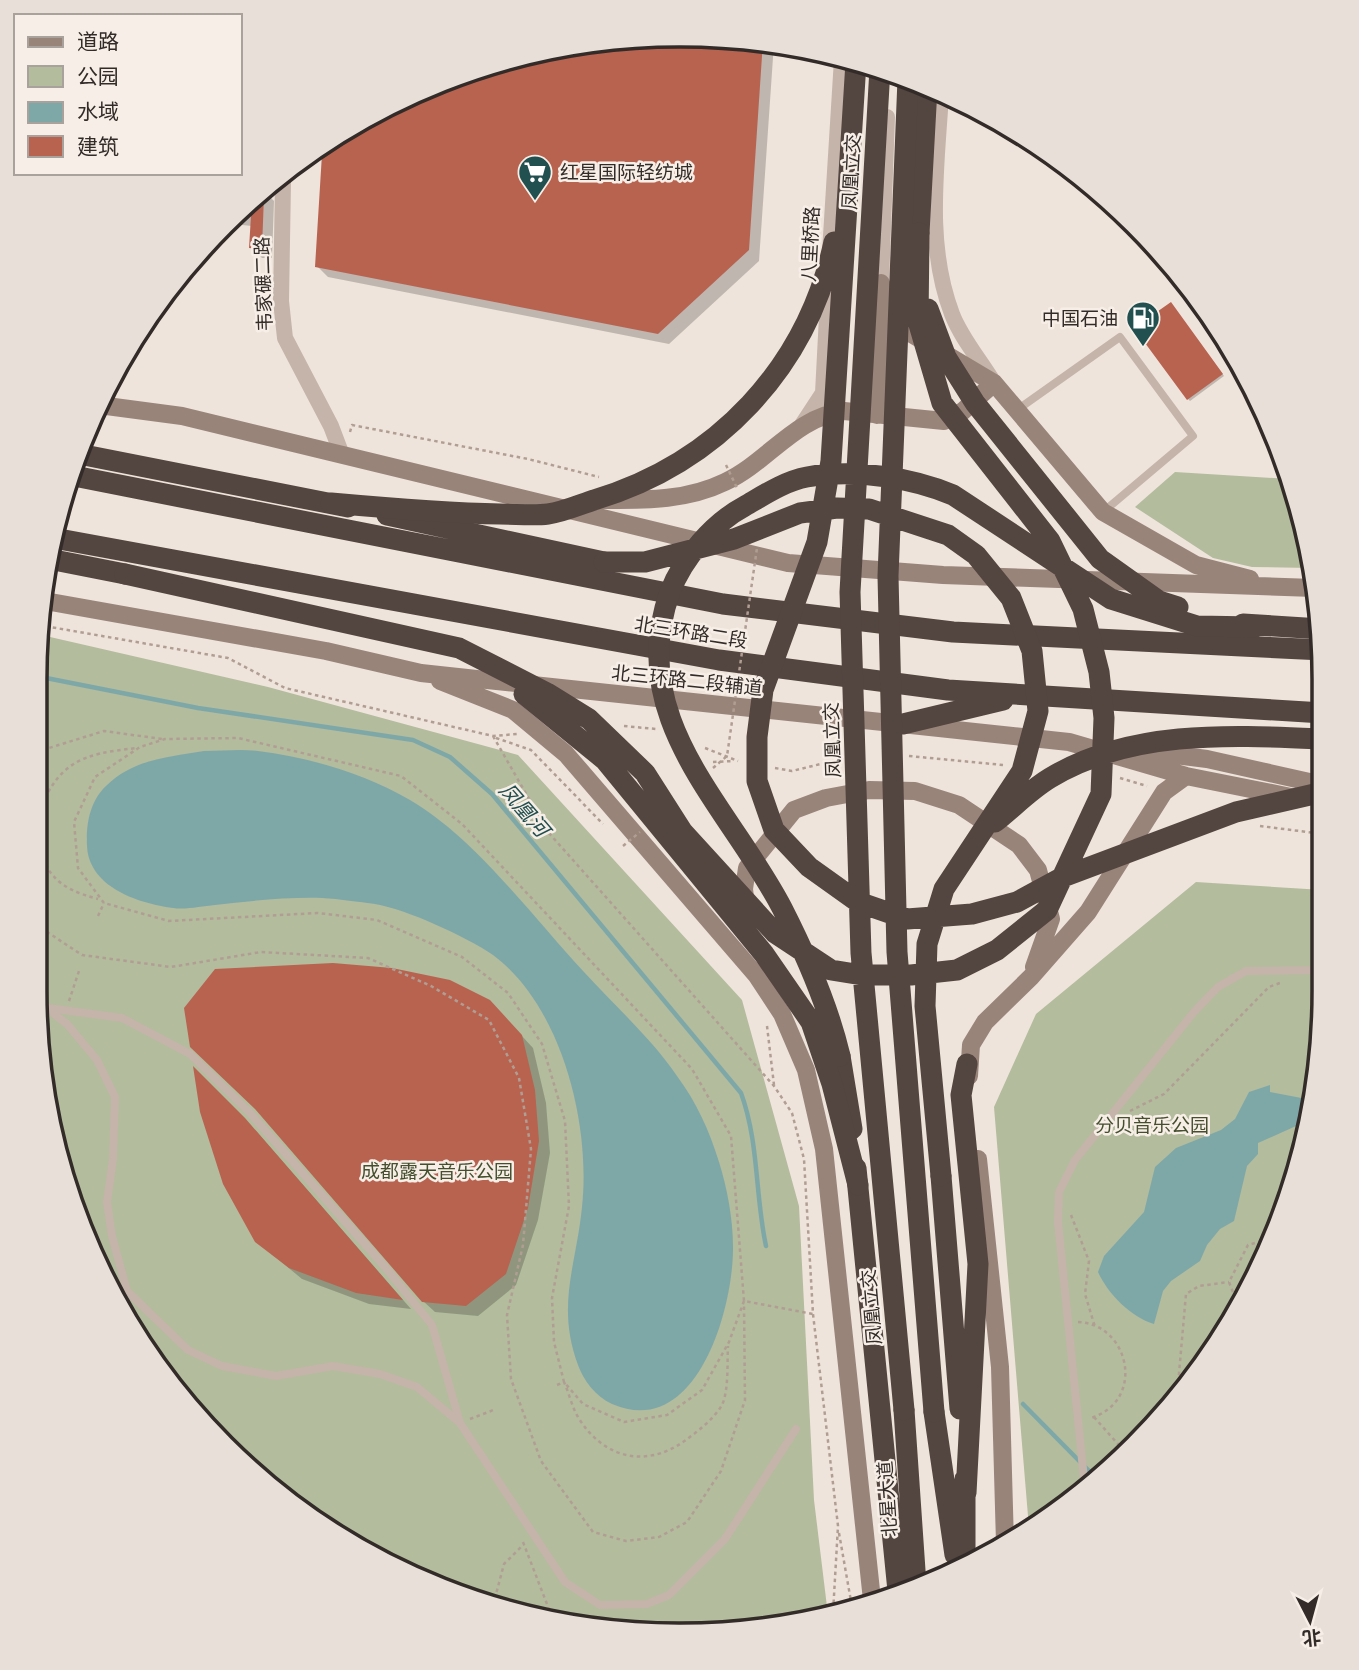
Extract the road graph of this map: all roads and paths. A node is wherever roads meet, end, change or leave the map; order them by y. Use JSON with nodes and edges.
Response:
{"nodes":[{"id":1,"x":841,"y":69,"type":"edge"},
{"id":2,"x":855,"y":73,"type":"edge"},
{"id":3,"x":879,"y":80,"type":"edge"},
{"id":4,"x":889,"y":83,"type":"edge"},
{"id":5,"x":908,"y":90,"type":"edge"},
{"id":6,"x":927,"y":98,"type":"edge"},
{"id":7,"x":940,"y":104,"type":"edge"},
{"id":8,"x":849,"y":171,"type":"junction"},
{"id":9,"x":283,"y":188,"type":"edge"},
{"id":10,"x":919,"y":233,"type":"junction"},
{"id":11,"x":881,"y":283,"type":"junction"},
{"id":12,"x":994,"y":383,"type":"junction"},
{"id":13,"x":112,"y":400,"type":"edge"},
{"id":14,"x":109,"y":406,"type":"edge"},
{"id":15,"x":1017,"y":410,"type":"junction"},
{"id":16,"x":877,"y":415,"type":"junction"},
{"id":17,"x":181,"y":416,"type":"junction"},
{"id":18,"x":802,"y":425,"type":"junction"},
{"id":19,"x":342,"y":455,"type":"junction"},
{"id":20,"x":88,"y":456,"type":"edge"},
{"id":21,"x":733,"y":461,"type":"dead end"},
{"id":22,"x":726,"y":465,"type":"junction"},
{"id":23,"x":716,"y":469,"type":"dead end"},
{"id":24,"x":81,"y":476,"type":"edge"},
{"id":25,"x":608,"y":480,"type":"dead end"},
{"id":26,"x":742,"y":498,"type":"dead end"},
{"id":27,"x":531,"y":500,"type":"junction"},
{"id":28,"x":331,"y":503,"type":"junction"},
{"id":29,"x":1103,"y":512,"type":"junction"},
{"id":30,"x":63,"y":540,"type":"edge"},
{"id":31,"x":757,"y":540,"type":"dead end"},
{"id":32,"x":58,"y":561,"type":"edge"},
{"id":33,"x":1283,"y":587,"type":"junction"},
{"id":34,"x":1305,"y":588,"type":"edge"},
{"id":35,"x":52,"y":602,"type":"edge"},
{"id":36,"x":1255,"y":627,"type":"junction"},
{"id":37,"x":1309,"y":629,"type":"edge"},
{"id":38,"x":459,"y":648,"type":"junction"},
{"id":39,"x":1311,"y":649,"type":"edge"},
{"id":40,"x":421,"y":673,"type":"junction"},
{"id":41,"x":1023,"y":694,"type":"junction"},
{"id":42,"x":1312,"y":712,"type":"edge"},
{"id":43,"x":903,"y":724,"type":"junction"},
{"id":44,"x":166,"y":739,"type":"junction"},
{"id":45,"x":1312,"y":739,"type":"edge"},
{"id":46,"x":1069,"y":742,"type":"junction"},
{"id":47,"x":140,"y":747,"type":"junction"},
{"id":48,"x":47,"y":749,"type":"edge"},
{"id":49,"x":737,"y":761,"type":"dead end"},
{"id":50,"x":710,"y":763,"type":"dead end"},
{"id":51,"x":707,"y":774,"type":"dead end"},
{"id":52,"x":1186,"y":776,"type":"junction"},
{"id":53,"x":1312,"y":783,"type":"edge"},
{"id":54,"x":47,"y":791,"type":"edge"},
{"id":55,"x":1312,"y":795,"type":"edge"},
{"id":56,"x":580,"y":800,"type":"dead end"},
{"id":57,"x":1312,"y":800,"type":"edge"},
{"id":58,"x":644,"y":828,"type":"dead end"},
{"id":59,"x":977,"y":836,"type":"junction"},
{"id":60,"x":623,"y":846,"type":"dead end"},
{"id":61,"x":47,"y":867,"type":"edge"},
{"id":62,"x":1063,"y":877,"type":"junction"},
{"id":63,"x":102,"y":901,"type":"junction"},
{"id":64,"x":98,"y":916,"type":"dead end"},
{"id":65,"x":47,"y":932,"type":"edge"},
{"id":66,"x":1312,"y":970,"type":"edge"},
{"id":67,"x":79,"y":971,"type":"dead end"},
{"id":68,"x":757,"y":976,"type":"junction"},
{"id":69,"x":1031,"y":976,"type":"junction"},
{"id":70,"x":1281,"y":983,"type":"dead end"},
{"id":71,"x":48,"y":1008,"type":"edge"},
{"id":72,"x":48,"y":1010,"type":"edge"},
{"id":73,"x":65,"y":1011,"type":"junction"},
{"id":74,"x":767,"y":1023,"type":"dead end"},
{"id":75,"x":967,"y":1064,"type":"junction"},
{"id":76,"x":774,"y":1086,"type":"junction"},
{"id":77,"x":1102,"y":1125,"type":"junction"},
{"id":78,"x":858,"y":1185,"type":"junction"},
{"id":79,"x":1068,"y":1208,"type":"dead end"},
{"id":80,"x":1260,"y":1242,"type":"edge"},
{"id":81,"x":1229,"y":1283,"type":"junction"},
{"id":82,"x":1234,"y":1295,"type":"edge"},
{"id":83,"x":744,"y":1300,"type":"junction"},
{"id":84,"x":813,"y":1314,"type":"junction"},
{"id":85,"x":1068,"y":1321,"type":"junction"},
{"id":86,"x":1095,"y":1327,"type":"junction"},
{"id":87,"x":729,"y":1342,"type":"junction"},
{"id":88,"x":1179,"y":1378,"type":"edge"},
{"id":89,"x":564,"y":1382,"type":"junction"},
{"id":90,"x":557,"y":1385,"type":"dead end"},
{"id":91,"x":496,"y":1409,"type":"dead end"},
{"id":92,"x":904,"y":1410,"type":"joint"},
{"id":93,"x":1094,"y":1417,"type":"junction"},
{"id":94,"x":460,"y":1423,"type":"junction"},
{"id":95,"x":1078,"y":1426,"type":"junction"},
{"id":96,"x":796,"y":1429,"type":"dead end"},
{"id":97,"x":1119,"y":1445,"type":"edge"},
{"id":98,"x":1084,"y":1476,"type":"edge"},
{"id":99,"x":966,"y":1493,"type":"junction"},
{"id":100,"x":838,"y":1526,"type":"junction"},
{"id":101,"x":520,"y":1531,"type":"dead end"},
{"id":102,"x":1005,"y":1533,"type":"edge"},
{"id":103,"x":524,"y":1544,"type":"junction"},
{"id":104,"x":965,"y":1555,"type":"edge"},
{"id":105,"x":955,"y":1560,"type":"edge"},
{"id":106,"x":915,"y":1577,"type":"edge"},
{"id":107,"x":897,"y":1584,"type":"edge"},
{"id":108,"x":871,"y":1593,"type":"edge"},
{"id":109,"x":496,"y":1595,"type":"edge"},
{"id":110,"x":851,"y":1599,"type":"edge"},
{"id":111,"x":834,"y":1603,"type":"edge"},
{"id":112,"x":549,"y":1609,"type":"edge"}],
"edges":[{"from":1,"to":18,"type":"street","name":"八里桥路"},
{"from":2,"to":8,"type":"highway","bridge":true},
{"from":3,"to":92,"type":"highway","name":"凤凰立交","bridge":true},
{"from":4,"to":11,"type":"street"},
{"from":5,"to":105,"type":"highway","bridge":true},
{"from":6,"to":10,"type":"highway"},
{"from":7,"to":12,"type":"street"},
{"from":8,"to":28,"type":"highway","bridge":true},
{"from":8,"to":62,"type":"highway","bridge":true},
{"from":9,"to":19,"type":"street","name":"韦家碾二路"},
{"from":10,"to":36,"type":"highway","bridge":true},
{"from":10,"to":62,"type":"highway","bridge":true},
{"from":11,"to":12,"type":"main road"},
{"from":11,"to":16,"type":"main road"},
{"from":12,"to":15,"type":"main road"},
{"from":12,"to":16,"type":"main road"},
{"from":13,"to":17,"type":"main road"},
{"from":14,"to":17,"type":"main road"},
{"from":15,"to":29,"type":"main road"},
{"from":15,"to":29,"type":"lane"},
{"from":16,"to":18,"type":"main road"},
{"from":17,"to":19,"type":"main road"},
{"from":18,"to":27,"type":"main road"},
{"from":19,"to":25,"type":"path"},
{"from":19,"to":27,"type":"main road"},
{"from":20,"to":28,"type":"highway"},
{"from":21,"to":22,"type":"path","bridge":true},
{"from":22,"to":23,"type":"path"},
{"from":22,"to":26,"type":"path","bridge":true},
{"from":24,"to":39,"type":"highway","name":"北三环路二段"},
{"from":27,"to":33,"type":"main road"},
{"from":28,"to":59,"type":"highway","bridge":true},
{"from":29,"to":33,"type":"main road"},
{"from":30,"to":41,"type":"highway","name":"北三环路二段"},
{"from":31,"to":51,"type":"path","bridge":true},
{"from":32,"to":38,"type":"highway","bridge":true},
{"from":33,"to":34,"type":"main road"},
{"from":35,"to":40,"type":"main road","name":"北三环路二段辅道"},
{"from":36,"to":37,"type":"highway","bridge":true},
{"from":36,"to":78,"type":"highway","bridge":true},
{"from":38,"to":62,"type":"highway","bridge":true},
{"from":38,"to":78,"type":"highway","bridge":true},
{"from":40,"to":43,"type":"main road","name":"北三环路二段辅道"},
{"from":40,"to":68,"type":"main road"},
{"from":41,"to":42,"type":"highway","name":"北三环路二段"},
{"from":41,"to":43,"type":"highway"},
{"from":43,"to":46,"type":"main road","name":"北三环路二段辅道"},
{"from":44,"to":47,"type":"path"},
{"from":44,"to":48,"type":"path"},
{"from":44,"to":83,"type":"path"},
{"from":45,"to":59,"type":"highway","bridge":true},
{"from":46,"to":52,"type":"main road","name":"北三环路二段辅道"},
{"from":46,"to":53,"type":"main road"},
{"from":47,"to":54,"type":"path"},
{"from":47,"to":63,"type":"path"},
{"from":49,"to":50,"type":"path"},
{"from":52,"to":57,"type":"main road","name":"北三环路二段辅道"},
{"from":52,"to":69,"type":"main road"},
{"from":55,"to":62,"type":"highway","bridge":true},
{"from":56,"to":76,"type":"path"},
{"from":58,"to":60,"type":"path","bridge":true},
{"from":59,"to":99,"type":"highway","bridge":true},
{"from":61,"to":63,"type":"path"},
{"from":63,"to":64,"type":"path"},
{"from":63,"to":89,"type":"path"},
{"from":65,"to":83,"type":"path"},
{"from":66,"to":77,"type":"lane"},
{"from":67,"to":73,"type":"path"},
{"from":68,"to":69,"type":"main road"},
{"from":68,"to":108,"type":"main road"},
{"from":69,"to":75,"type":"main road"},
{"from":70,"to":77,"type":"path"},
{"from":71,"to":73,"type":"lane"},
{"from":72,"to":94,"type":"lane"},
{"from":73,"to":94,"type":"lane"},
{"from":74,"to":76,"type":"path"},
{"from":75,"to":99,"type":"highway"},
{"from":75,"to":102,"type":"main road"},
{"from":76,"to":84,"type":"path"},
{"from":77,"to":85,"type":"lane"},
{"from":78,"to":107,"type":"highway"},
{"from":79,"to":86,"type":"path"},
{"from":80,"to":81,"type":"path"},
{"from":81,"to":82,"type":"path"},
{"from":81,"to":88,"type":"path"},
{"from":83,"to":84,"type":"path"},
{"from":83,"to":87,"type":"path"},
{"from":84,"to":100,"type":"path"},
{"from":85,"to":86,"type":"path"},
{"from":85,"to":95,"type":"lane"},
{"from":86,"to":93,"type":"path"},
{"from":87,"to":89,"type":"path"},
{"from":87,"to":89,"type":"path"},
{"from":89,"to":90,"type":"path"},
{"from":91,"to":94,"type":"path"},
{"from":92,"to":106,"type":"highway","name":"北星大道"},
{"from":93,"to":95,"type":"path"},
{"from":93,"to":97,"type":"path"},
{"from":94,"to":96,"type":"lane"},
{"from":95,"to":98,"type":"lane"},
{"from":99,"to":104,"type":"highway"},
{"from":100,"to":110,"type":"path"},
{"from":100,"to":111,"type":"path"},
{"from":101,"to":103,"type":"path"},
{"from":103,"to":109,"type":"path"},
{"from":103,"to":112,"type":"path"}]}
